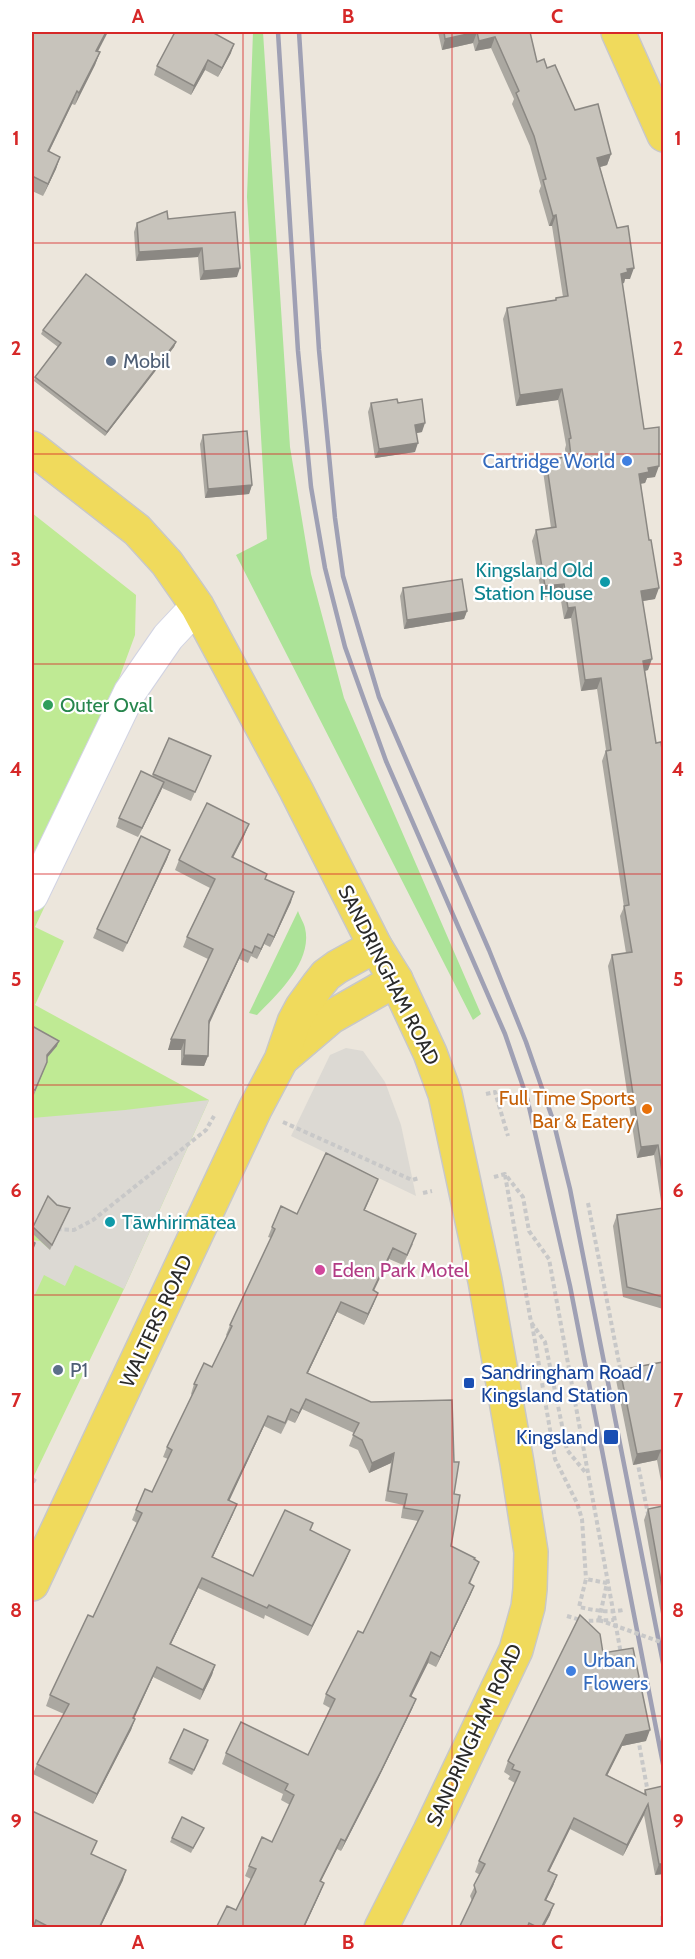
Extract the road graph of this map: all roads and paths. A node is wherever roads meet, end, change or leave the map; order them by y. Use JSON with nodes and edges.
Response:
{"nodes":[{"id":1,"x":618,"y":32,"type":"edge"},
{"id":2,"x":663,"y":135,"type":"edge"},
{"id":3,"x":32,"y":448,"type":"edge"},
{"id":4,"x":197,"y":606,"type":"junction"},
{"id":5,"x":32,"y":895,"type":"edge"},
{"id":6,"x":375,"y":946,"type":"junction"},
{"id":7,"x":396,"y":981,"type":"junction"},
{"id":8,"x":281,"y":1060,"type":"junction"},
{"id":9,"x":486,"y":1094,"type":"dead end"},
{"id":10,"x":255,"y":1109,"type":"junction"},
{"id":11,"x":215,"y":1112,"type":"dead end"},
{"id":12,"x":508,"y":1136,"type":"dead end"},
{"id":13,"x":504,"y":1174,"type":"junction"},
{"id":14,"x":494,"y":1177,"type":"dead end"},
{"id":15,"x":419,"y":1178,"type":"dead end"},
{"id":16,"x":432,"y":1191,"type":"dead end"},
{"id":17,"x":423,"y":1193,"type":"dead end"},
{"id":18,"x":588,"y":1203,"type":"dead end"},
{"id":19,"x":52,"y":1227,"type":"edge"},
{"id":20,"x":531,"y":1322,"type":"junction"},
{"id":21,"x":622,"y":1380,"type":"edge"},
{"id":22,"x":635,"y":1449,"type":"edge"},
{"id":23,"x":587,"y":1474,"type":"junction"},
{"id":24,"x":32,"y":1479,"type":"edge"},
{"id":25,"x":38,"y":1483,"type":"dead end"},
{"id":26,"x":648,"y":1518,"type":"edge"},
{"id":27,"x":585,"y":1579,"type":"junction"},
{"id":28,"x":607,"y":1583,"type":"junction"},
{"id":29,"x":32,"y":1584,"type":"edge"},
{"id":30,"x":624,"y":1610,"type":"dead end"},
{"id":31,"x":601,"y":1611,"type":"junction"},
{"id":32,"x":613,"y":1612,"type":"junction"},
{"id":33,"x":567,"y":1617,"type":"dead end"},
{"id":34,"x":599,"y":1620,"type":"junction"},
{"id":35,"x":614,"y":1620,"type":"junction"},
{"id":36,"x":663,"y":1643,"type":"edge"},
{"id":37,"x":623,"y":1665,"type":"edge"},
{"id":38,"x":637,"y":1733,"type":"edge"},
{"id":39,"x":650,"y":1802,"type":"edge"},
{"id":40,"x":663,"y":1887,"type":"edge"},
{"id":41,"x":381,"y":1928,"type":"edge"},
{"id":42,"x":662,"y":1928,"type":"edge"}],
"edges":[{"from":1,"to":2,"type":"main road"},
{"from":3,"to":4,"type":"main road","name":"SANDRINGHAM ROAD"},
{"from":4,"to":5,"type":"lane"},
{"from":4,"to":6,"type":"main road","name":"SANDRINGHAM ROAD"},
{"from":6,"to":7,"type":"main road","name":"SANDRINGHAM ROAD"},
{"from":6,"to":8,"type":"main road","name":"WALTERS ROAD"},
{"from":7,"to":8,"type":"main road","name":"WALTERS ROAD"},
{"from":7,"to":41,"type":"main road","name":"SANDRINGHAM ROAD"},
{"from":8,"to":10,"type":"main road","name":"WALTERS ROAD"},
{"from":9,"to":12,"type":"path"},
{"from":10,"to":15,"type":"path"},
{"from":10,"to":29,"type":"main road","name":"WALTERS ROAD"},
{"from":11,"to":19,"type":"path"},
{"from":13,"to":14,"type":"path"},
{"from":13,"to":20,"type":"path"},
{"from":13,"to":23,"type":"path"},
{"from":16,"to":17,"type":"path"},
{"from":18,"to":21,"type":"path"},
{"from":20,"to":23,"type":"path"},
{"from":20,"to":27,"type":"path"},
{"from":22,"to":26,"type":"path"},
{"from":23,"to":28,"type":"path"},
{"from":24,"to":25,"type":"path"},
{"from":27,"to":28,"type":"path"},
{"from":27,"to":31,"type":"path"},
{"from":28,"to":31,"type":"path"},
{"from":28,"to":32,"type":"path"},
{"from":30,"to":32,"type":"path"},
{"from":31,"to":32,"type":"path"},
{"from":31,"to":34,"type":"path"},
{"from":32,"to":35,"type":"path"},
{"from":33,"to":34,"type":"path"},
{"from":34,"to":35,"type":"path"},
{"from":34,"to":36,"type":"path","bridge":true},
{"from":35,"to":37,"type":"path"},
{"from":38,"to":39,"type":"path"},
{"from":40,"to":42,"type":"path"}]}
